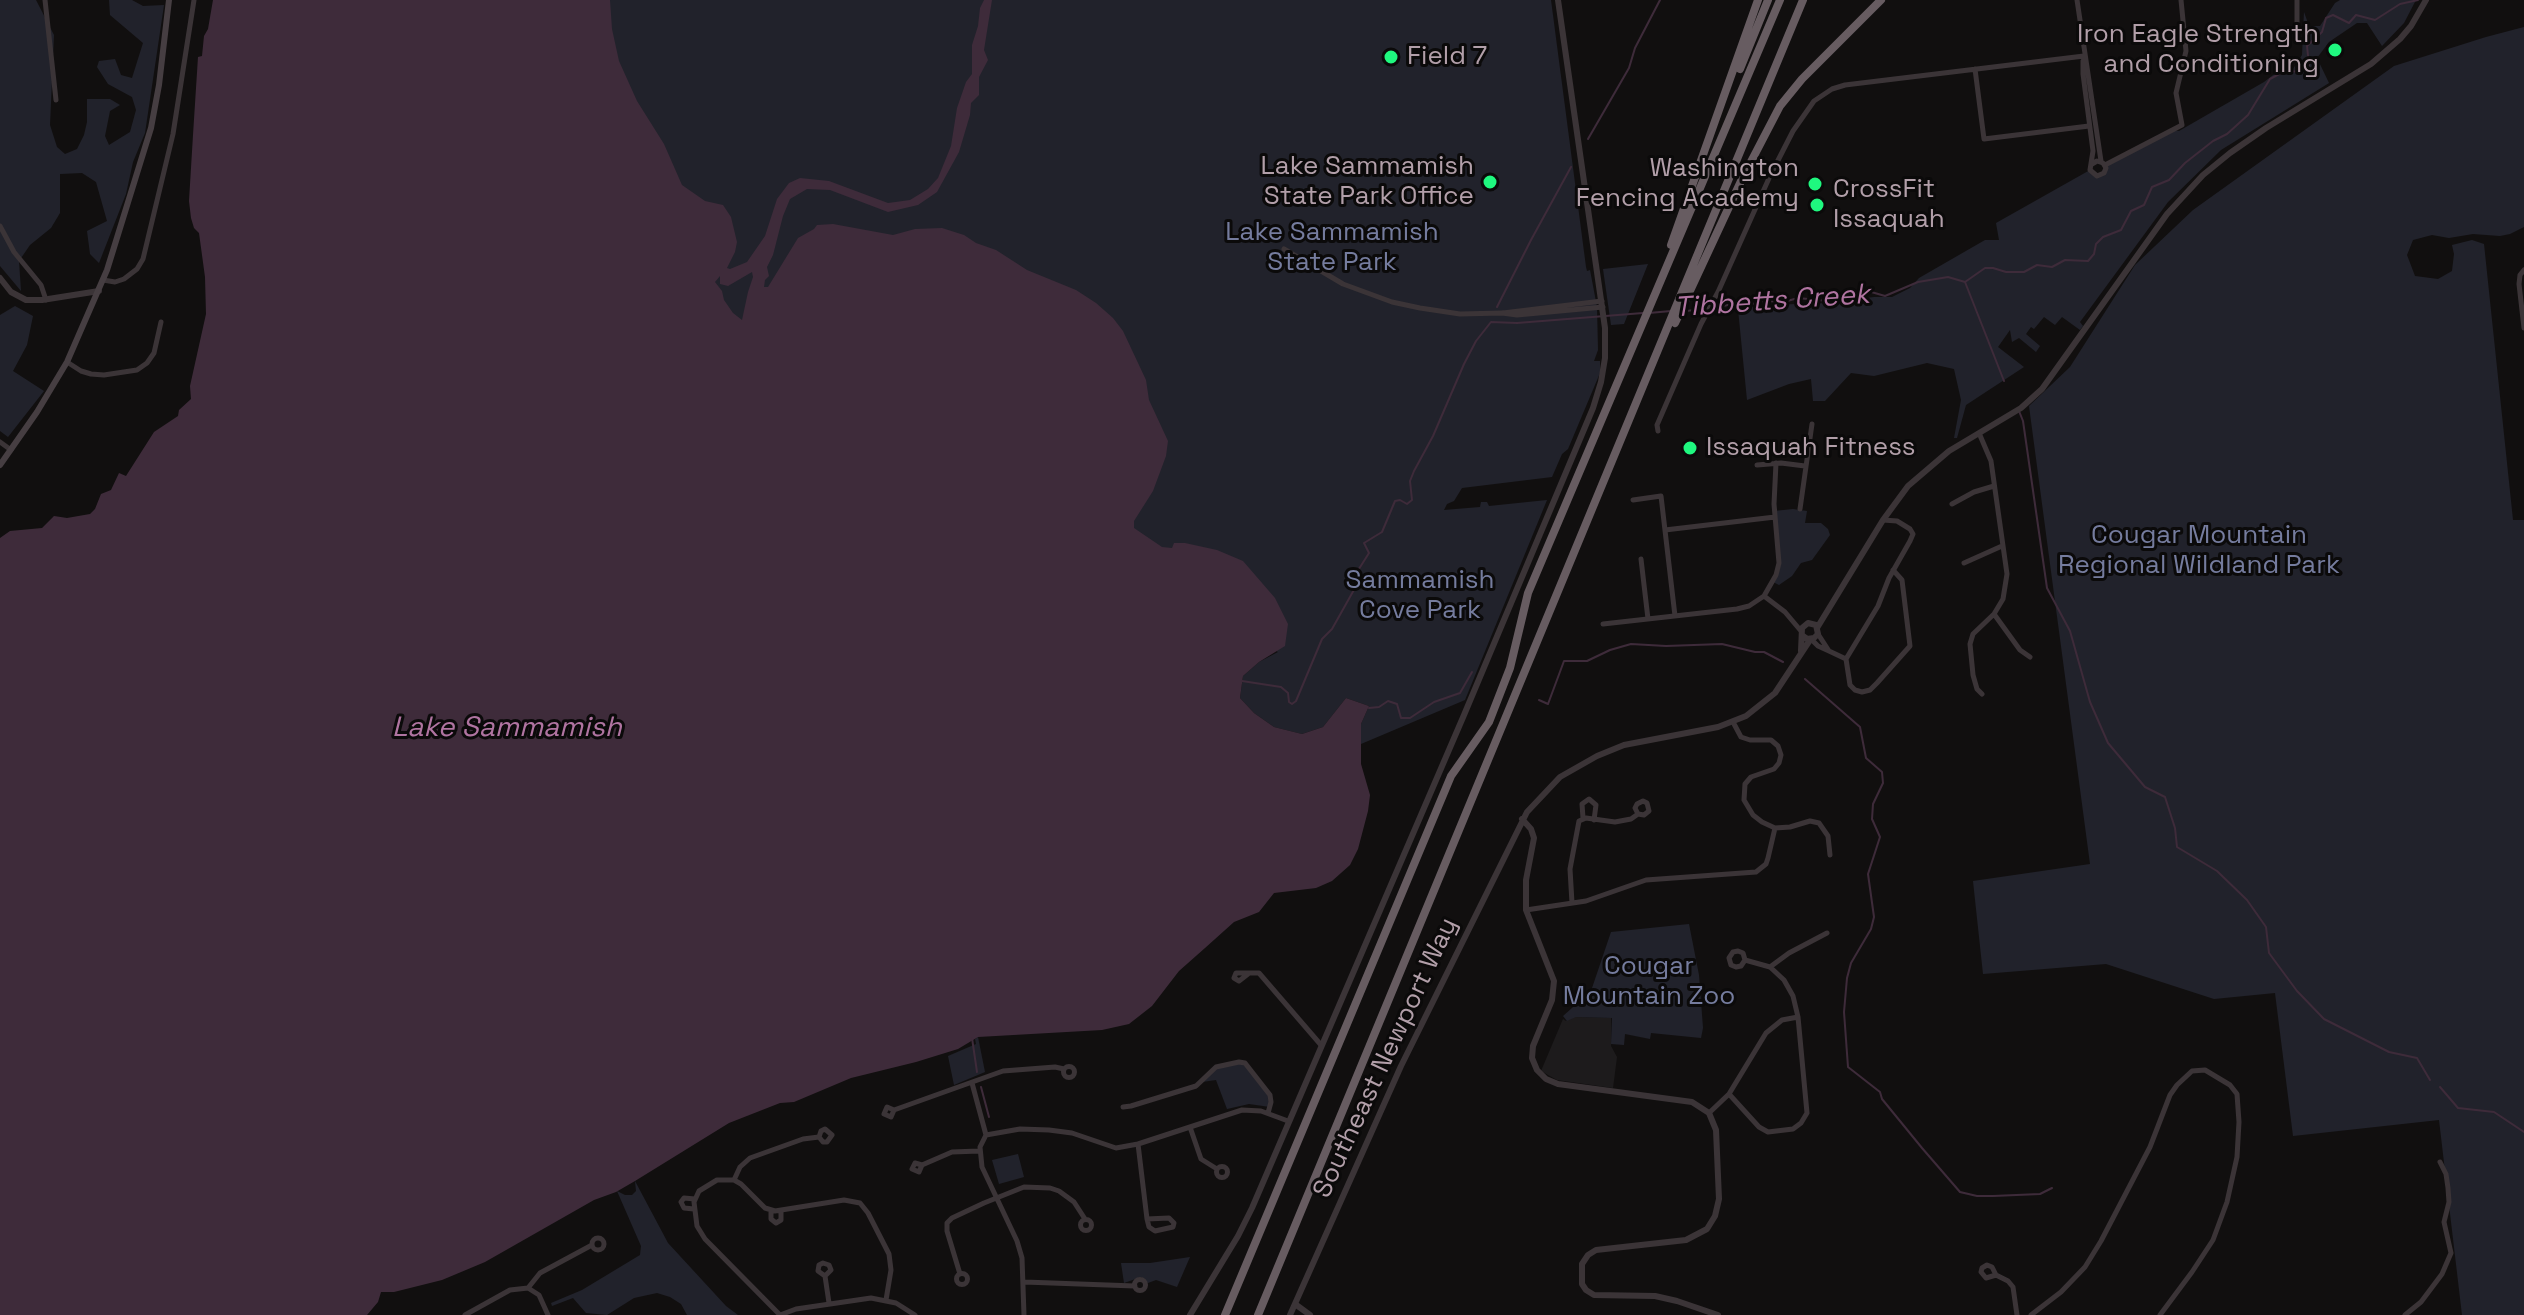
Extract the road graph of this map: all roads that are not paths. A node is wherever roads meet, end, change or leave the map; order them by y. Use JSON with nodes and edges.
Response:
{"nodes":[{"id":1,"x":45,"y":0,"type":"edge"},
{"id":2,"x":169,"y":0,"type":"edge"},
{"id":3,"x":194,"y":0,"type":"edge"},
{"id":4,"x":1558,"y":0,"type":"edge"},
{"id":5,"x":1758,"y":0,"type":"edge"},
{"id":6,"x":1768,"y":0,"type":"edge"},
{"id":7,"x":1780,"y":0,"type":"edge"},
{"id":8,"x":1803,"y":0,"type":"edge"},
{"id":9,"x":1881,"y":0,"type":"edge"},
{"id":10,"x":2077,"y":0,"type":"edge"},
{"id":11,"x":2181,"y":0,"type":"edge"},
{"id":12,"x":2297,"y":0,"type":"edge"},
{"id":13,"x":2426,"y":0,"type":"edge"},
{"id":14,"x":2297,"y":26,"type":"dead end"},
{"id":15,"x":2084,"y":56,"type":"junction"},
{"id":16,"x":1975,"y":69,"type":"junction"},
{"id":17,"x":56,"y":100,"type":"dead end"},
{"id":18,"x":2089,"y":126,"type":"junction"},
{"id":19,"x":1702,"y":162,"type":"junction"},
{"id":20,"x":2103,"y":163,"type":"junction"},
{"id":21,"x":2092,"y":164,"type":"junction"},
{"id":22,"x":0,"y":226,"type":"edge"},
{"id":23,"x":1284,"y":249,"type":"dead end"},
{"id":24,"x":2524,"y":270,"type":"edge"},
{"id":25,"x":0,"y":278,"type":"edge"},
{"id":26,"x":103,"y":280,"type":"junction"},
{"id":27,"x":99,"y":291,"type":"junction"},
{"id":28,"x":46,"y":300,"type":"junction"},
{"id":29,"x":1602,"y":307,"type":"junction"},
{"id":30,"x":1649,"y":310,"type":"junction"},
{"id":31,"x":1677,"y":312,"type":"junction"},
{"id":32,"x":161,"y":322,"type":"dead end"},
{"id":33,"x":2524,"y":328,"type":"edge"},
{"id":34,"x":67,"y":362,"type":"junction"},
{"id":35,"x":1812,"y":424,"type":"dead end"},
{"id":36,"x":1658,"y":431,"type":"dead end"},
{"id":37,"x":1979,"y":433,"type":"junction"},
{"id":38,"x":0,"y":442,"type":"edge"},
{"id":39,"x":11,"y":450,"type":"junction"},
{"id":40,"x":1776,"y":463,"type":"junction"},
{"id":41,"x":0,"y":465,"type":"edge"},
{"id":42,"x":1757,"y":465,"type":"dead end"},
{"id":43,"x":1805,"y":466,"type":"junction"},
{"id":44,"x":1994,"y":486,"type":"junction"},
{"id":45,"x":1633,"y":500,"type":"dead end"},
{"id":46,"x":1952,"y":504,"type":"dead end"},
{"id":47,"x":1892,"y":507,"type":"junction"},
{"id":48,"x":1800,"y":509,"type":"dead end"},
{"id":49,"x":1775,"y":517,"type":"junction"},
{"id":50,"x":1883,"y":520,"type":"junction"},
{"id":51,"x":1897,"y":521,"type":"junction"},
{"id":52,"x":1665,"y":530,"type":"junction"},
{"id":53,"x":2002,"y":546,"type":"junction"},
{"id":54,"x":1641,"y":559,"type":"dead end"},
{"id":55,"x":1964,"y":563,"type":"dead end"},
{"id":56,"x":1893,"y":570,"type":"junction"},
{"id":57,"x":1764,"y":596,"type":"junction"},
{"id":58,"x":1829,"y":607,"type":"junction"},
{"id":59,"x":1785,"y":612,"type":"junction"},
{"id":60,"x":1994,"y":614,"type":"junction"},
{"id":61,"x":1675,"y":616,"type":"junction"},
{"id":62,"x":1648,"y":619,"type":"junction"},
{"id":63,"x":1808,"y":623,"type":"junction"},
{"id":64,"x":1603,"y":624,"type":"dead end"},
{"id":65,"x":1818,"y":631,"type":"junction"},
{"id":66,"x":1806,"y":636,"type":"junction"},
{"id":67,"x":1829,"y":651,"type":"junction"},
{"id":68,"x":2030,"y":657,"type":"dead end"},
{"id":69,"x":1846,"y":659,"type":"junction"},
{"id":70,"x":1982,"y":694,"type":"dead end"},
{"id":71,"x":1733,"y":722,"type":"junction"},
{"id":72,"x":1638,"y":814,"type":"dead end"},
{"id":73,"x":1583,"y":818,"type":"junction"},
{"id":74,"x":1522,"y":819,"type":"junction"},
{"id":75,"x":1594,"y":820,"type":"junction"},
{"id":76,"x":1775,"y":828,"type":"junction"},
{"id":77,"x":1830,"y":855,"type":"dead end"},
{"id":78,"x":1572,"y":903,"type":"junction"},
{"id":79,"x":1526,"y":910,"type":"junction"},
{"id":80,"x":1827,"y":933,"type":"dead end"},
{"id":81,"x":1745,"y":960,"type":"dead end"},
{"id":82,"x":1770,"y":967,"type":"junction"},
{"id":83,"x":1248,"y":974,"type":"dead end"},
{"id":84,"x":1798,"y":1017,"type":"junction"},
{"id":85,"x":1321,"y":1045,"type":"junction"},
{"id":86,"x":1064,"y":1069,"type":"dead end"},
{"id":87,"x":972,"y":1083,"type":"junction"},
{"id":88,"x":1729,"y":1094,"type":"junction"},
{"id":89,"x":1123,"y":1107,"type":"dead end"},
{"id":90,"x":894,"y":1110,"type":"dead end"},
{"id":91,"x":1268,"y":1113,"type":"junction"},
{"id":92,"x":1709,"y":1113,"type":"junction"},
{"id":93,"x":1288,"y":1121,"type":"junction"},
{"id":94,"x":1190,"y":1127,"type":"junction"},
{"id":95,"x":986,"y":1135,"type":"junction"},
{"id":96,"x":819,"y":1137,"type":"dead end"},
{"id":97,"x":1138,"y":1144,"type":"junction"},
{"id":98,"x":979,"y":1151,"type":"junction"},
{"id":99,"x":2440,"y":1162,"type":"dead end"},
{"id":100,"x":922,"y":1165,"type":"dead end"},
{"id":101,"x":1217,"y":1169,"type":"dead end"},
{"id":102,"x":734,"y":1180,"type":"junction"},
{"id":103,"x":995,"y":1198,"type":"junction"},
{"id":104,"x":694,"y":1204,"type":"junction"},
{"id":105,"x":770,"y":1210,"type":"junction"},
{"id":106,"x":781,"y":1211,"type":"junction"},
{"id":107,"x":1085,"y":1219,"type":"dead end"},
{"id":108,"x":1147,"y":1219,"type":"junction"},
{"id":109,"x":592,"y":1245,"type":"dead end"},
{"id":110,"x":960,"y":1274,"type":"dead end"},
{"id":111,"x":1996,"y":1275,"type":"dead end"},
{"id":112,"x":825,"y":1276,"type":"dead end"},
{"id":113,"x":1024,"y":1282,"type":"junction"},
{"id":114,"x":1135,"y":1286,"type":"dead end"},
{"id":115,"x":528,"y":1288,"type":"junction"},
{"id":116,"x":886,"y":1300,"type":"junction"},
{"id":117,"x":829,"y":1303,"type":"junction"},
{"id":118,"x":1295,"y":1304,"type":"junction"},
{"id":119,"x":479,"y":1308,"type":"junction"},
{"id":120,"x":465,"y":1315,"type":"edge"},
{"id":121,"x":482,"y":1315,"type":"edge"},
{"id":122,"x":548,"y":1315,"type":"edge"},
{"id":123,"x":780,"y":1315,"type":"edge"},
{"id":124,"x":915,"y":1315,"type":"edge"},
{"id":125,"x":1024,"y":1315,"type":"edge"},
{"id":126,"x":1190,"y":1315,"type":"edge"},
{"id":127,"x":1225,"y":1315,"type":"edge"},
{"id":128,"x":1258,"y":1315,"type":"edge"},
{"id":129,"x":1290,"y":1315,"type":"edge"},
{"id":130,"x":1310,"y":1315,"type":"edge"},
{"id":131,"x":1718,"y":1315,"type":"edge"},
{"id":132,"x":2017,"y":1315,"type":"edge"},
{"id":133,"x":2031,"y":1315,"type":"edge"},
{"id":134,"x":2160,"y":1315,"type":"edge"},
{"id":135,"x":2405,"y":1315,"type":"edge"}],
"edges":[{"from":1,"to":17,"type":"street"},
{"from":2,"to":26,"type":"main road"},
{"from":3,"to":26,"type":"street"},
{"from":4,"to":29,"type":"street"},
{"from":5,"to":19,"type":"highway"},
{"from":6,"to":19,"type":"highway"},
{"from":7,"to":30,"type":"highway"},
{"from":8,"to":31,"type":"highway"},
{"from":9,"to":31,"type":"highway"},
{"from":10,"to":15,"type":"street"},
{"from":11,"to":20,"type":"street"},
{"from":12,"to":14,"type":"street"},
{"from":13,"to":37,"type":"street"},
{"from":15,"to":16,"type":"street"},
{"from":15,"to":18,"type":"street"},
{"from":15,"to":20,"type":"street"},
{"from":16,"to":18,"type":"street"},
{"from":16,"to":36,"type":"street"},
{"from":18,"to":21,"type":"street"},
{"from":19,"to":30,"type":"highway"},
{"from":20,"to":21,"type":"street"},
{"from":20,"to":21,"type":"street"},
{"from":22,"to":28,"type":"street"},
{"from":23,"to":29,"type":"street"},
{"from":24,"to":33,"type":"street"},
{"from":25,"to":28,"type":"street"},
{"from":26,"to":27,"type":"main road"},
{"from":27,"to":28,"type":"street"},
{"from":27,"to":34,"type":"main road"},
{"from":29,"to":85,"type":"street"},
{"from":30,"to":127,"type":"highway"},
{"from":31,"to":128,"type":"highway"},
{"from":32,"to":34,"type":"street"},
{"from":34,"to":39,"type":"main road"},
{"from":35,"to":43,"type":"street"},
{"from":37,"to":44,"type":"street"},
{"from":37,"to":47,"type":"street"},
{"from":38,"to":39,"type":"street"},
{"from":39,"to":41,"type":"main road"},
{"from":40,"to":42,"type":"street"},
{"from":40,"to":43,"type":"street"},
{"from":40,"to":49,"type":"street"},
{"from":43,"to":48,"type":"street"},
{"from":44,"to":46,"type":"street"},
{"from":44,"to":53,"type":"street"},
{"from":45,"to":52,"type":"street"},
{"from":47,"to":50,"type":"street"},
{"from":47,"to":51,"type":"street"},
{"from":49,"to":52,"type":"street"},
{"from":49,"to":57,"type":"street"},
{"from":50,"to":51,"type":"street"},
{"from":50,"to":58,"type":"street"},
{"from":51,"to":56,"type":"street"},
{"from":52,"to":61,"type":"street"},
{"from":53,"to":55,"type":"street"},
{"from":53,"to":60,"type":"street"},
{"from":54,"to":62,"type":"street"},
{"from":56,"to":69,"type":"street"},
{"from":56,"to":69,"type":"street"},
{"from":57,"to":59,"type":"street"},
{"from":57,"to":61,"type":"street"},
{"from":58,"to":63,"type":"street"},
{"from":58,"to":65,"type":"street"},
{"from":59,"to":63,"type":"street"},
{"from":59,"to":66,"type":"street"},
{"from":60,"to":68,"type":"street"},
{"from":60,"to":70,"type":"street"},
{"from":61,"to":62,"type":"street"},
{"from":62,"to":64,"type":"street"},
{"from":63,"to":65,"type":"street"},
{"from":63,"to":66,"type":"street"},
{"from":65,"to":66,"type":"street"},
{"from":65,"to":67,"type":"street"},
{"from":66,"to":67,"type":"street"},
{"from":66,"to":71,"type":"street","name":"Southeast Newport Way"},
{"from":67,"to":69,"type":"street"},
{"from":71,"to":74,"type":"street","name":"Southeast Newport Way"},
{"from":71,"to":76,"type":"street"},
{"from":72,"to":75,"type":"street"},
{"from":73,"to":75,"type":"street"},
{"from":73,"to":75,"type":"street"},
{"from":73,"to":78,"type":"street"},
{"from":74,"to":79,"type":"street"},
{"from":74,"to":118,"type":"street","name":"Southeast Newport Way"},
{"from":76,"to":77,"type":"street"},
{"from":76,"to":78,"type":"street"},
{"from":78,"to":79,"type":"street"},
{"from":79,"to":92,"type":"street"},
{"from":80,"to":82,"type":"street"},
{"from":81,"to":82,"type":"street"},
{"from":82,"to":84,"type":"street"},
{"from":83,"to":85,"type":"street"},
{"from":84,"to":88,"type":"street"},
{"from":84,"to":88,"type":"street"},
{"from":85,"to":93,"type":"street"},
{"from":86,"to":87,"type":"street"},
{"from":87,"to":90,"type":"street"},
{"from":87,"to":95,"type":"street"},
{"from":88,"to":92,"type":"street"},
{"from":89,"to":91,"type":"street"},
{"from":91,"to":93,"type":"street"},
{"from":91,"to":94,"type":"street"},
{"from":92,"to":131,"type":"street"},
{"from":93,"to":126,"type":"street"},
{"from":94,"to":97,"type":"street"},
{"from":94,"to":101,"type":"street"},
{"from":95,"to":97,"type":"street"},
{"from":95,"to":98,"type":"street"},
{"from":96,"to":102,"type":"street"},
{"from":97,"to":108,"type":"street"},
{"from":98,"to":100,"type":"street"},
{"from":98,"to":103,"type":"street"},
{"from":99,"to":135,"type":"street"},
{"from":102,"to":104,"type":"street"},
{"from":102,"to":105,"type":"street"},
{"from":103,"to":107,"type":"street"},
{"from":103,"to":110,"type":"street"},
{"from":103,"to":113,"type":"street"},
{"from":104,"to":104,"type":"street"},
{"from":104,"to":123,"type":"street"},
{"from":105,"to":106,"type":"street"},
{"from":105,"to":106,"type":"street"},
{"from":106,"to":116,"type":"street"},
{"from":108,"to":108,"type":"street"},
{"from":109,"to":115,"type":"street"},
{"from":111,"to":132,"type":"street"},
{"from":112,"to":117,"type":"street"},
{"from":113,"to":114,"type":"street"},
{"from":113,"to":125,"type":"street"},
{"from":115,"to":119,"type":"street"},
{"from":115,"to":122,"type":"street"},
{"from":116,"to":117,"type":"street"},
{"from":116,"to":124,"type":"street"},
{"from":117,"to":123,"type":"street"},
{"from":118,"to":129,"type":"street","name":"Southeast Newport Way"},
{"from":118,"to":130,"type":"street"},
{"from":119,"to":120,"type":"street"},
{"from":119,"to":121,"type":"street"},
{"from":133,"to":134,"type":"street"}]}
